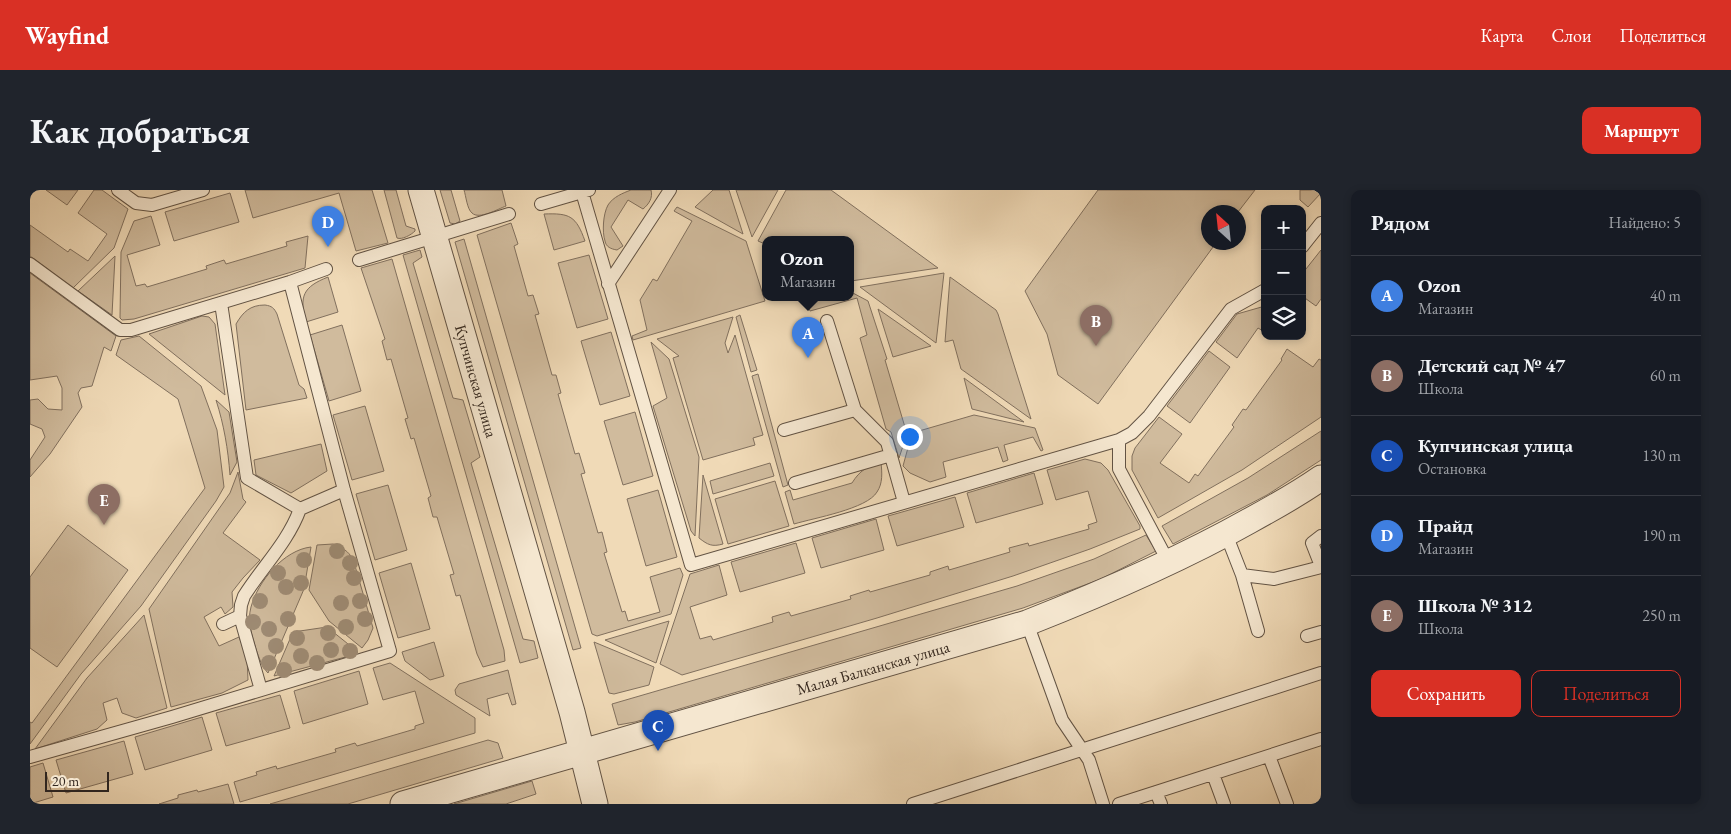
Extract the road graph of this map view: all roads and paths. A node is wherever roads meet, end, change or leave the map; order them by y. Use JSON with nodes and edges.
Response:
{"nodes":[{"id":1,"x":118,"y":190,"type":"edge"},
{"id":2,"x":203,"y":190,"type":"edge"},
{"id":3,"x":421,"y":190,"type":"edge"},
{"id":4,"x":670,"y":190,"type":"edge"},
{"id":5,"x":586,"y":191,"type":"edge"},
{"id":6,"x":541,"y":204,"type":"dead end"},
{"id":7,"x":509,"y":214,"type":"dead end"},
{"id":8,"x":1321,"y":223,"type":"edge"},
{"id":9,"x":434,"y":238,"type":"junction"},
{"id":10,"x":1306,"y":242,"type":"edge"},
{"id":11,"x":359,"y":260,"type":"dead end"},
{"id":12,"x":30,"y":264,"type":"edge"},
{"id":13,"x":326,"y":269,"type":"dead end"},
{"id":14,"x":290,"y":282,"type":"junction"},
{"id":15,"x":608,"y":284,"type":"junction"},
{"id":16,"x":1261,"y":292,"type":"edge"},
{"id":17,"x":220,"y":302,"type":"junction"},
{"id":18,"x":827,"y":321,"type":"dead end"},
{"id":19,"x":855,"y":410,"type":"junction"},
{"id":20,"x":784,"y":430,"type":"dead end"},
{"id":21,"x":1120,"y":440,"type":"junction"},
{"id":22,"x":891,"y":455,"type":"junction"},
{"id":23,"x":1321,"y":478,"type":"edge"},
{"id":24,"x":795,"y":483,"type":"dead end"},
{"id":25,"x":344,"y":490,"type":"junction"},
{"id":26,"x":904,"y":502,"type":"junction"},
{"id":27,"x":300,"y":509,"type":"junction"},
{"id":28,"x":1226,"y":534,"type":"junction"},
{"id":29,"x":1321,"y":536,"type":"edge"},
{"id":30,"x":1169,"y":563,"type":"junction"},
{"id":31,"x":1321,"y":566,"type":"edge"},
{"id":32,"x":1242,"y":575,"type":"junction"},
{"id":33,"x":240,"y":616,"type":"junction"},
{"id":34,"x":1027,"y":623,"type":"junction"},
{"id":35,"x":223,"y":624,"type":"dead end"},
{"id":36,"x":1258,"y":631,"type":"dead end"},
{"id":37,"x":1321,"y":632,"type":"edge"},
{"id":38,"x":1307,"y":636,"type":"dead end"},
{"id":39,"x":1321,"y":673,"type":"edge"},
{"id":40,"x":261,"y":690,"type":"junction"},
{"id":41,"x":1321,"y":739,"type":"edge"},
{"id":42,"x":1082,"y":750,"type":"junction"},
{"id":43,"x":583,"y":752,"type":"junction"},
{"id":44,"x":1270,"y":756,"type":"junction"},
{"id":45,"x":30,"y":757,"type":"edge"},
{"id":46,"x":1213,"y":774,"type":"junction"},
{"id":47,"x":1158,"y":798,"type":"edge"},
{"id":48,"x":403,"y":804,"type":"edge"},
{"id":49,"x":594,"y":804,"type":"edge"},
{"id":50,"x":913,"y":804,"type":"edge"},
{"id":51,"x":1103,"y":804,"type":"edge"},
{"id":52,"x":1119,"y":804,"type":"edge"},
{"id":53,"x":1224,"y":804,"type":"edge"},
{"id":54,"x":1287,"y":804,"type":"edge"}],
"edges":[{"from":1,"to":2,"type":"lane"},
{"from":3,"to":9,"type":"street","name":"Купчинская улица"},
{"from":4,"to":15,"type":"lane"},
{"from":5,"to":6,"type":"lane"},
{"from":5,"to":15,"type":"lane"},
{"from":7,"to":9,"type":"lane"},
{"from":8,"to":10,"type":"lane"},
{"from":9,"to":11,"type":"lane"},
{"from":9,"to":43,"type":"street","name":"Купчинская улица"},
{"from":12,"to":17,"type":"lane"},
{"from":13,"to":14,"type":"lane"},
{"from":14,"to":17,"type":"lane"},
{"from":14,"to":25,"type":"lane"},
{"from":15,"to":26,"type":"lane"},
{"from":16,"to":21,"type":"lane"},
{"from":17,"to":27,"type":"lane"},
{"from":18,"to":19,"type":"lane"},
{"from":19,"to":20,"type":"lane"},
{"from":19,"to":22,"type":"lane"},
{"from":21,"to":26,"type":"lane"},
{"from":21,"to":30,"type":"lane"},
{"from":22,"to":24,"type":"lane"},
{"from":22,"to":26,"type":"lane"},
{"from":23,"to":28,"type":"street","name":"Малая Балканская улица"},
{"from":25,"to":27,"type":"lane"},
{"from":25,"to":40,"type":"lane"},
{"from":27,"to":33,"type":"lane"},
{"from":28,"to":30,"type":"street","name":"Малая Балканская улица"},
{"from":28,"to":32,"type":"lane"},
{"from":29,"to":31,"type":"lane"},
{"from":30,"to":34,"type":"street","name":"Малая Балканская улица"},
{"from":31,"to":32,"type":"lane"},
{"from":32,"to":36,"type":"lane"},
{"from":33,"to":35,"type":"lane"},
{"from":33,"to":40,"type":"lane"},
{"from":34,"to":42,"type":"lane"},
{"from":34,"to":43,"type":"street","name":"Малая Балканская улица"},
{"from":37,"to":38,"type":"lane"},
{"from":39,"to":42,"type":"lane"},
{"from":40,"to":45,"type":"lane"},
{"from":41,"to":44,"type":"lane"},
{"from":42,"to":50,"type":"lane"},
{"from":42,"to":51,"type":"lane"},
{"from":43,"to":48,"type":"street","name":"Малая Балканская улица"},
{"from":43,"to":49,"type":"street","name":"Купчинская улица"},
{"from":44,"to":46,"type":"lane"},
{"from":44,"to":54,"type":"lane"},
{"from":46,"to":47,"type":"lane"},
{"from":46,"to":53,"type":"lane"},
{"from":47,"to":52,"type":"lane"}]}
